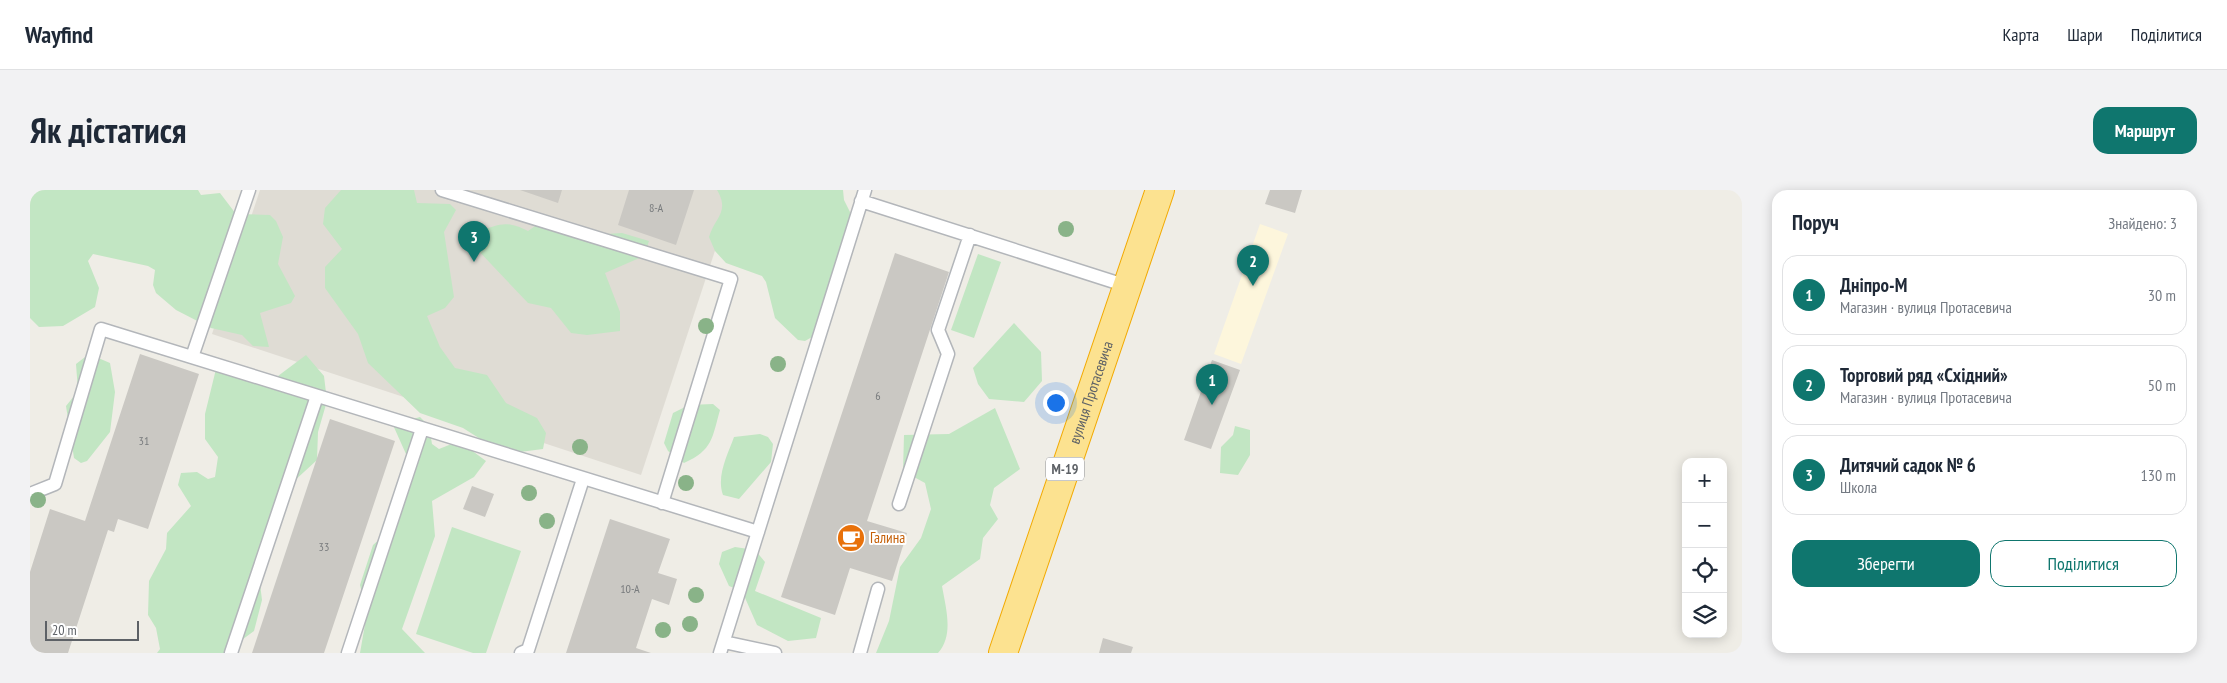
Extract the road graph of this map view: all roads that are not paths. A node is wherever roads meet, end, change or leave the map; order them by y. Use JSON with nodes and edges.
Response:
{"nodes":[{"id":1,"x":249,"y":190,"type":"edge"},
{"id":2,"x":442,"y":190,"type":"edge"},
{"id":3,"x":1160,"y":190,"type":"edge"},
{"id":4,"x":863,"y":195,"type":"edge"},
{"id":5,"x":970,"y":235,"type":"junction"},
{"id":6,"x":1127,"y":286,"type":"junction"},
{"id":7,"x":192,"y":357,"type":"junction"},
{"id":8,"x":317,"y":396,"type":"junction"},
{"id":9,"x":422,"y":429,"type":"junction"},
{"id":10,"x":583,"y":478,"type":"junction"},
{"id":11,"x":30,"y":494,"type":"edge"},
{"id":12,"x":662,"y":503,"type":"junction"},
{"id":13,"x":899,"y":504,"type":"dead end"},
{"id":14,"x":758,"y":532,"type":"junction"},
{"id":15,"x":878,"y":590,"type":"dead end"},
{"id":16,"x":722,"y":647,"type":"edge"},
{"id":17,"x":231,"y":653,"type":"edge"},
{"id":18,"x":348,"y":653,"type":"edge"},
{"id":19,"x":521,"y":653,"type":"edge"},
{"id":20,"x":775,"y":653,"type":"edge"},
{"id":21,"x":860,"y":653,"type":"edge"},
{"id":22,"x":1003,"y":653,"type":"edge"}],
"edges":[{"from":1,"to":7,"type":"lane"},
{"from":2,"to":12,"type":"lane"},
{"from":3,"to":6,"type":"highway","name":"вулиця Протасевича","number":"М-19"},
{"from":4,"to":5,"type":"lane"},
{"from":4,"to":14,"type":"lane"},
{"from":5,"to":6,"type":"lane"},
{"from":5,"to":13,"type":"lane"},
{"from":6,"to":22,"type":"highway","name":"вулиця Протасевича","number":"М-19"},
{"from":7,"to":8,"type":"lane"},
{"from":7,"to":11,"type":"lane"},
{"from":8,"to":9,"type":"lane"},
{"from":8,"to":17,"type":"lane"},
{"from":9,"to":10,"type":"lane"},
{"from":9,"to":18,"type":"lane"},
{"from":10,"to":12,"type":"lane"},
{"from":10,"to":19,"type":"lane"},
{"from":12,"to":14,"type":"lane"},
{"from":14,"to":16,"type":"lane"},
{"from":15,"to":21,"type":"lane"},
{"from":16,"to":20,"type":"lane"}]}
